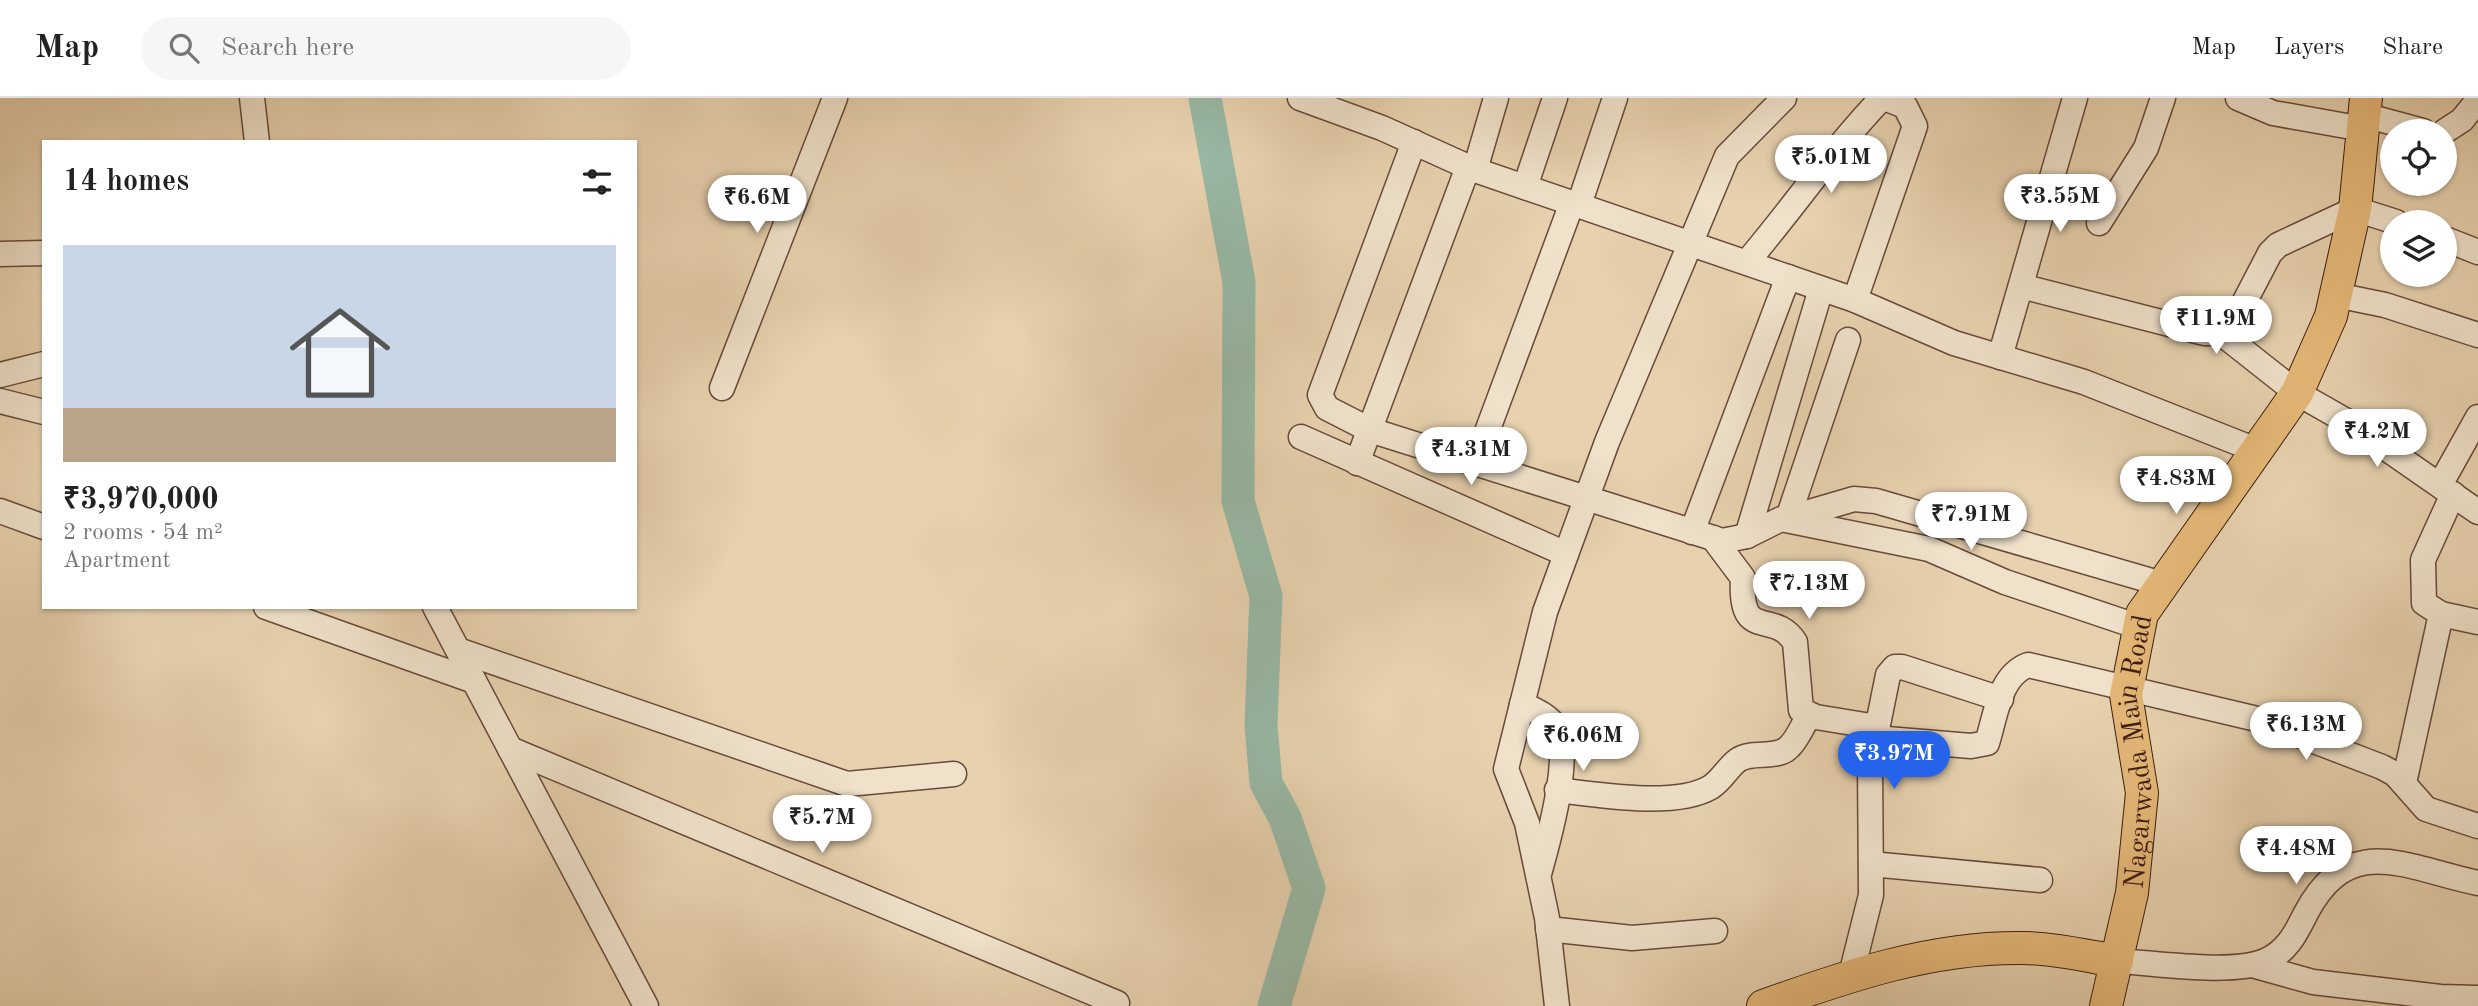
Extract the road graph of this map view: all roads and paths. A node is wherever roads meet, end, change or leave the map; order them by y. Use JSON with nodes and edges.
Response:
{"nodes":[{"id":1,"x":252,"y":98,"type":"edge"},
{"id":2,"x":835,"y":98,"type":"edge"},
{"id":3,"x":1300,"y":98,"type":"edge"},
{"id":4,"x":1496,"y":98,"type":"edge"},
{"id":5,"x":1555,"y":98,"type":"edge"},
{"id":6,"x":1615,"y":98,"type":"edge"},
{"id":7,"x":1784,"y":98,"type":"edge"},
{"id":8,"x":1883,"y":98,"type":"edge"},
{"id":9,"x":2075,"y":98,"type":"edge"},
{"id":10,"x":2163,"y":98,"type":"edge"},
{"id":11,"x":2238,"y":98,"type":"edge"},
{"id":12,"x":2478,"y":100,"type":"edge"},
{"id":13,"x":1358,"y":108,"type":"edge"},
{"id":14,"x":2365,"y":114,"type":"edge"},
{"id":15,"x":2382,"y":119,"type":"edge"},
{"id":16,"x":2461,"y":126,"type":"edge"},
{"id":17,"x":257,"y":140,"type":"edge"},
{"id":18,"x":1414,"y":142,"type":"junction"},
{"id":19,"x":1471,"y":168,"type":"junction"},
{"id":20,"x":1525,"y":187,"type":"junction"},
{"id":21,"x":1575,"y":204,"type":"junction"},
{"id":22,"x":2355,"y":209,"type":"junction"},
{"id":23,"x":2380,"y":217,"type":"edge"},
{"id":24,"x":2099,"y":223,"type":"dead end"},
{"id":25,"x":1693,"y":242,"type":"junction"},
{"id":26,"x":2457,"y":244,"type":"edge"},
{"id":27,"x":2478,"y":252,"type":"edge"},
{"id":28,"x":42,"y":253,"type":"edge"},
{"id":29,"x":0,"y":254,"type":"edge"},
{"id":30,"x":1746,"y":262,"type":"junction"},
{"id":31,"x":1788,"y":277,"type":"junction"},
{"id":32,"x":2021,"y":286,"type":"junction"},
{"id":33,"x":1821,"y":289,"type":"junction"},
{"id":34,"x":2336,"y":295,"type":"junction"},
{"id":35,"x":1855,"y":300,"type":"junction"},
{"id":36,"x":2221,"y":334,"type":"junction"},
{"id":37,"x":2478,"y":335,"type":"edge"},
{"id":38,"x":1848,"y":340,"type":"dead end"},
{"id":39,"x":2000,"y":357,"type":"junction"},
{"id":40,"x":42,"y":364,"type":"edge"},
{"id":41,"x":0,"y":375,"type":"edge"},
{"id":42,"x":722,"y":388,"type":"dead end"},
{"id":43,"x":2297,"y":393,"type":"junction"},
{"id":44,"x":0,"y":401,"type":"edge"},
{"id":45,"x":42,"y":412,"type":"edge"},
{"id":46,"x":2478,"y":417,"type":"edge"},
{"id":47,"x":1370,"y":430,"type":"junction"},
{"id":48,"x":1301,"y":437,"type":"dead end"},
{"id":49,"x":2256,"y":450,"type":"junction"},
{"id":50,"x":1357,"y":463,"type":"junction"},
{"id":51,"x":1475,"y":464,"type":"junction"},
{"id":52,"x":2446,"y":490,"type":"junction"},
{"id":53,"x":1587,"y":498,"type":"junction"},
{"id":54,"x":0,"y":511,"type":"edge"},
{"id":55,"x":2478,"y":512,"type":"edge"},
{"id":56,"x":1784,"y":518,"type":"junction"},
{"id":57,"x":42,"y":526,"type":"edge"},
{"id":58,"x":1702,"y":535,"type":"junction"},
{"id":59,"x":1747,"y":536,"type":"junction"},
{"id":60,"x":1566,"y":554,"type":"junction"},
{"id":61,"x":2162,"y":584,"type":"junction"},
{"id":62,"x":272,"y":609,"type":"edge"},
{"id":63,"x":436,"y":609,"type":"edge"},
{"id":64,"x":2441,"y":614,"type":"junction"},
{"id":65,"x":2478,"y":622,"type":"edge"},
{"id":66,"x":2139,"y":627,"type":"junction"},
{"id":67,"x":458,"y":650,"type":"junction"},
{"id":68,"x":474,"y":681,"type":"junction"},
{"id":69,"x":2127,"y":687,"type":"junction"},
{"id":70,"x":2001,"y":699,"type":"junction"},
{"id":71,"x":1522,"y":704,"type":"junction"},
{"id":72,"x":1809,"y":716,"type":"junction"},
{"id":73,"x":1876,"y":732,"type":"junction"},
{"id":74,"x":510,"y":750,"type":"junction"},
{"id":75,"x":954,"y":774,"type":"dead end"},
{"id":76,"x":2404,"y":783,"type":"junction"},
{"id":77,"x":1557,"y":790,"type":"junction"},
{"id":78,"x":2478,"y":827,"type":"edge"},
{"id":79,"x":1871,"y":864,"type":"junction"},
{"id":80,"x":1538,"y":878,"type":"junction"},
{"id":81,"x":2040,"y":880,"type":"dead end"},
{"id":82,"x":2478,"y":883,"type":"edge"},
{"id":83,"x":1548,"y":929,"type":"junction"},
{"id":84,"x":1715,"y":931,"type":"dead end"},
{"id":85,"x":2117,"y":961,"type":"junction"},
{"id":86,"x":2252,"y":965,"type":"junction"},
{"id":87,"x":1851,"y":975,"type":"junction"},
{"id":88,"x":2478,"y":998,"type":"edge"},
{"id":89,"x":2383,"y":999,"type":"edge"},
{"id":90,"x":1117,"y":1003,"type":"dead end"},
{"id":91,"x":1769,"y":1005,"type":"edge"},
{"id":92,"x":646,"y":1006,"type":"edge"},
{"id":93,"x":1557,"y":1006,"type":"edge"},
{"id":94,"x":2106,"y":1006,"type":"edge"}],
"edges":[{"from":1,"to":17,"type":"street"},
{"from":2,"to":42,"type":"street"},
{"from":3,"to":13,"type":"street"},
{"from":4,"to":19,"type":"street"},
{"from":5,"to":20,"type":"street"},
{"from":6,"to":21,"type":"street"},
{"from":7,"to":25,"type":"street"},
{"from":8,"to":30,"type":"street"},
{"from":8,"to":35,"type":"street"},
{"from":9,"to":32,"type":"street"},
{"from":10,"to":24,"type":"street"},
{"from":11,"to":14,"type":"street"},
{"from":12,"to":16,"type":"street"},
{"from":13,"to":18,"type":"street"},
{"from":14,"to":15,"type":"street"},
{"from":14,"to":22,"type":"main road","name":"Nagarwada Main Road"},
{"from":18,"to":19,"type":"street"},
{"from":18,"to":47,"type":"street"},
{"from":19,"to":20,"type":"street"},
{"from":19,"to":47,"type":"street"},
{"from":20,"to":21,"type":"street"},
{"from":21,"to":25,"type":"street"},
{"from":21,"to":51,"type":"street"},
{"from":22,"to":23,"type":"street"},
{"from":22,"to":34,"type":"main road","name":"Nagarwada Main Road"},
{"from":22,"to":36,"type":"street"},
{"from":25,"to":30,"type":"street"},
{"from":25,"to":53,"type":"street"},
{"from":26,"to":27,"type":"street"},
{"from":28,"to":29,"type":"street"},
{"from":30,"to":31,"type":"street"},
{"from":31,"to":33,"type":"street"},
{"from":31,"to":58,"type":"street"},
{"from":32,"to":36,"type":"street"},
{"from":32,"to":39,"type":"street"},
{"from":33,"to":35,"type":"street"},
{"from":33,"to":59,"type":"street"},
{"from":34,"to":37,"type":"street"},
{"from":34,"to":43,"type":"main road","name":"Nagarwada Main Road"},
{"from":35,"to":39,"type":"street"},
{"from":36,"to":43,"type":"street"},
{"from":38,"to":56,"type":"street"},
{"from":39,"to":49,"type":"street"},
{"from":40,"to":41,"type":"street"},
{"from":43,"to":49,"type":"main road","name":"Nagarwada Main Road"},
{"from":43,"to":52,"type":"street"},
{"from":44,"to":45,"type":"street"},
{"from":46,"to":52,"type":"street"},
{"from":47,"to":50,"type":"street"},
{"from":47,"to":51,"type":"street"},
{"from":48,"to":50,"type":"street"},
{"from":49,"to":61,"type":"main road","name":"Nagarwada Main Road"},
{"from":50,"to":60,"type":"street"},
{"from":51,"to":53,"type":"street"},
{"from":52,"to":55,"type":"street"},
{"from":52,"to":64,"type":"street"},
{"from":53,"to":58,"type":"street"},
{"from":53,"to":60,"type":"street"},
{"from":54,"to":57,"type":"street"},
{"from":56,"to":59,"type":"street"},
{"from":56,"to":61,"type":"street"},
{"from":56,"to":66,"type":"street"},
{"from":58,"to":59,"type":"street"},
{"from":58,"to":72,"type":"street"},
{"from":60,"to":71,"type":"street"},
{"from":61,"to":66,"type":"main road","name":"Nagarwada Main Road"},
{"from":62,"to":68,"type":"street"},
{"from":63,"to":67,"type":"street"},
{"from":64,"to":65,"type":"street"},
{"from":64,"to":76,"type":"street"},
{"from":66,"to":69,"type":"main road","name":"Nagarwada Main Road"},
{"from":67,"to":68,"type":"street"},
{"from":67,"to":75,"type":"street"},
{"from":68,"to":74,"type":"street"},
{"from":69,"to":70,"type":"street"},
{"from":69,"to":76,"type":"street"},
{"from":69,"to":85,"type":"main road","name":"Nagarwada Main Road"},
{"from":70,"to":73,"type":"street"},
{"from":70,"to":73,"type":"street"},
{"from":71,"to":77,"type":"street"},
{"from":71,"to":80,"type":"street"},
{"from":72,"to":73,"type":"street"},
{"from":72,"to":77,"type":"street"},
{"from":73,"to":79,"type":"street"},
{"from":74,"to":90,"type":"street"},
{"from":74,"to":92,"type":"street"},
{"from":76,"to":78,"type":"street"},
{"from":77,"to":80,"type":"street"},
{"from":79,"to":81,"type":"street"},
{"from":79,"to":87,"type":"street"},
{"from":80,"to":83,"type":"street"},
{"from":82,"to":86,"type":"street"},
{"from":83,"to":84,"type":"street"},
{"from":83,"to":93,"type":"street"},
{"from":85,"to":86,"type":"street"},
{"from":85,"to":87,"type":"main road"},
{"from":85,"to":94,"type":"main road","name":"Nagarwada Main Road"},
{"from":86,"to":89,"type":"street"},
{"from":87,"to":91,"type":"main road"},
{"from":88,"to":89,"type":"street"}]}
